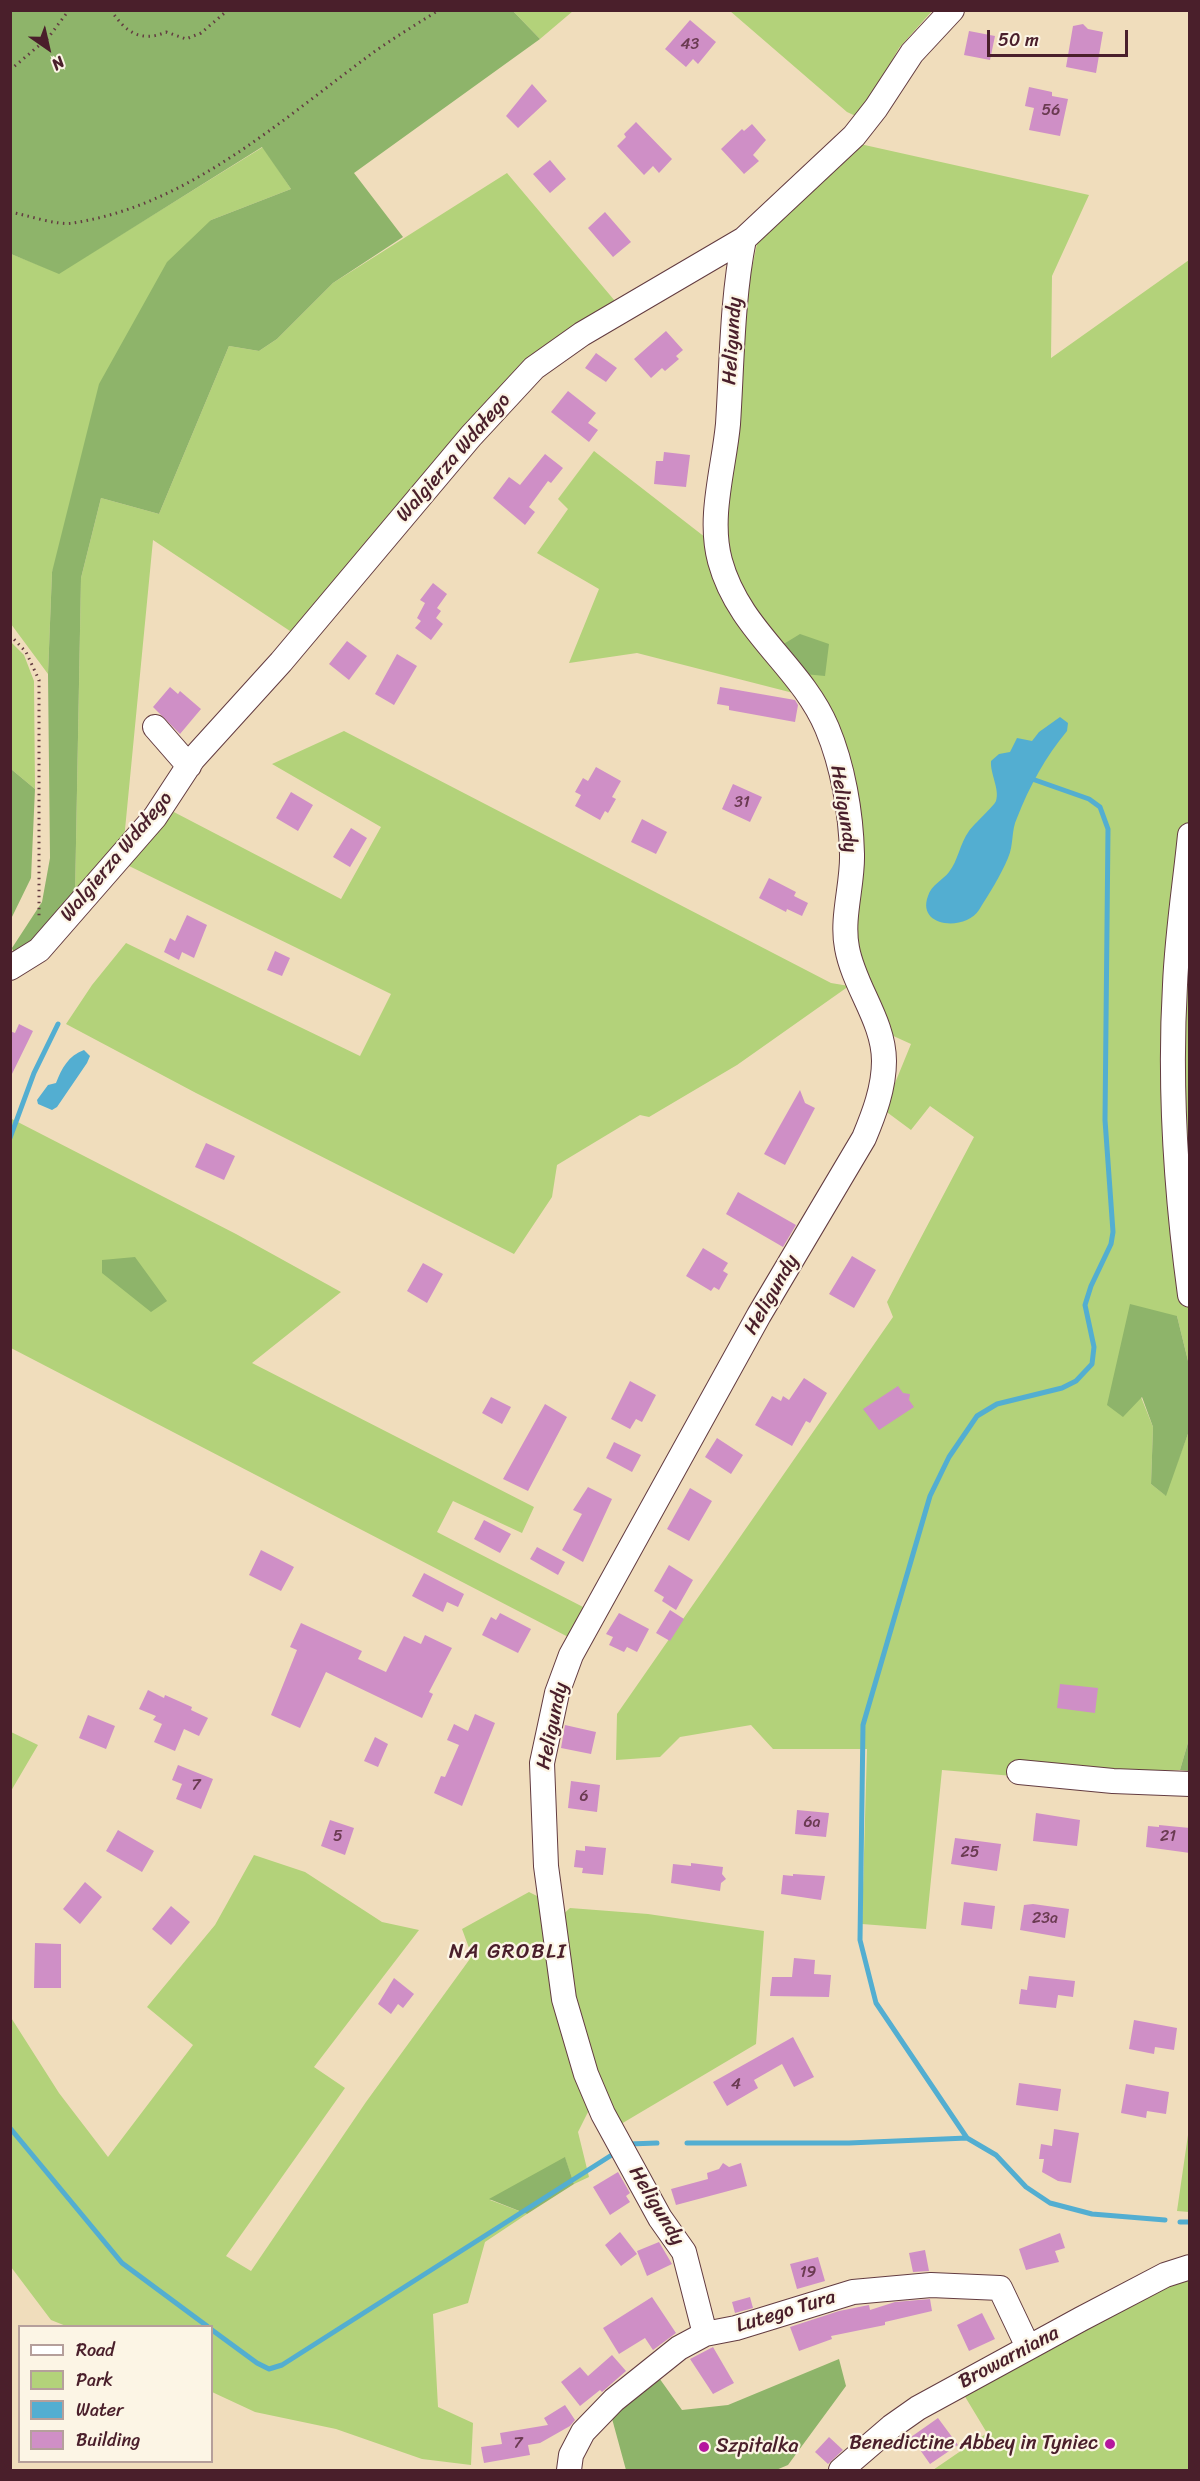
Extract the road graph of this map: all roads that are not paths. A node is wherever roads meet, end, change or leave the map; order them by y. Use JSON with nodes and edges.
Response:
{"nodes":[{"id":1,"x":952,"y":10,"type":"edge"},
{"id":2,"x":744,"y":239,"type":"junction"},
{"id":3,"x":155,"y":727,"type":"dead end"},
{"id":4,"x":189,"y":766,"type":"junction"},
{"id":5,"x":1190,"y":835,"type":"edge"},
{"id":6,"x":10,"y":968,"type":"edge"},
{"id":7,"x":1190,"y":1295,"type":"edge"},
{"id":8,"x":1019,"y":1772,"type":"dead end"},
{"id":9,"x":1190,"y":1784,"type":"edge"},
{"id":10,"x":1190,"y":2267,"type":"edge"},
{"id":11,"x":705,"y":2334,"type":"junction"},
{"id":12,"x":1028,"y":2347,"type":"junction"},
{"id":13,"x":569,"y":2470,"type":"edge"},
{"id":14,"x":841,"y":2470,"type":"edge"}],
"edges":[{"from":1,"to":2,"type":"street","name":"Walgierza Wdałego"},
{"from":2,"to":4,"type":"street","name":"Walgierza Wdałego"},
{"from":2,"to":11,"type":"street","name":"Heligundy"},
{"from":3,"to":4,"type":"street"},
{"from":4,"to":6,"type":"street","name":"Walgierza Wdałego"},
{"from":5,"to":7,"type":"street"},
{"from":8,"to":9,"type":"street"},
{"from":10,"to":12,"type":"street","name":"Browarniana"},
{"from":11,"to":12,"type":"street","name":"Lutego Tura"},
{"from":11,"to":13,"type":"street","name":"Lutego Tura"},
{"from":12,"to":14,"type":"street","name":"Browarniana"}]}
